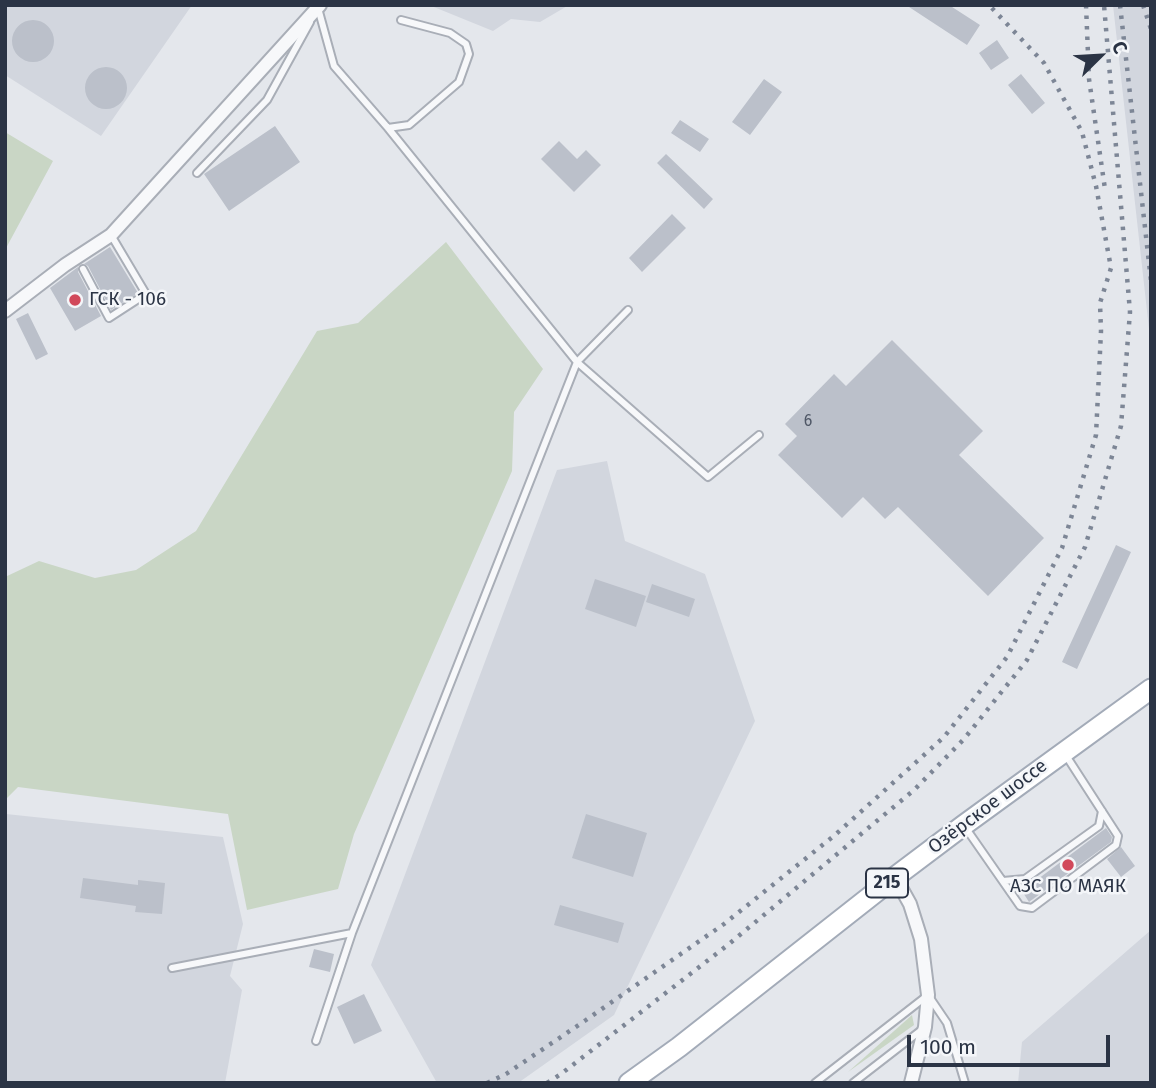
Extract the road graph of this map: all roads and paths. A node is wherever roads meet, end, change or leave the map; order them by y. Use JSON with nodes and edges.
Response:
{"nodes":[{"id":1,"x":319,"y":7,"type":"edge"},
{"id":2,"x":401,"y":20,"type":"dead end"},
{"id":3,"x":388,"y":128,"type":"junction"},
{"id":4,"x":197,"y":173,"type":"dead end"},
{"id":5,"x":111,"y":235,"type":"junction"},
{"id":6,"x":83,"y":270,"type":"dead end"},
{"id":7,"x":628,"y":310,"type":"dead end"},
{"id":8,"x":5,"y":311,"type":"edge"},
{"id":9,"x":577,"y":362,"type":"junction"},
{"id":10,"x":759,"y":435,"type":"dead end"},
{"id":11,"x":1151,"y":689,"type":"edge"},
{"id":12,"x":1063,"y":751,"type":"junction"},
{"id":13,"x":1102,"y":811,"type":"junction"},
{"id":14,"x":964,"y":825,"type":"junction"},
{"id":15,"x":895,"y":877,"type":"junction"},
{"id":16,"x":1003,"y":881,"type":"junction"},
{"id":17,"x":352,"y":933,"type":"junction"},
{"id":18,"x":172,"y":968,"type":"dead end"},
{"id":19,"x":928,"y":995,"type":"junction"},
{"id":20,"x":925,"y":1027,"type":"junction"},
{"id":21,"x":316,"y":1041,"type":"dead end"},
{"id":22,"x":629,"y":1083,"type":"edge"},
{"id":23,"x":815,"y":1083,"type":"edge"},
{"id":24,"x":853,"y":1083,"type":"edge"},
{"id":25,"x":911,"y":1083,"type":"edge"},
{"id":26,"x":965,"y":1083,"type":"edge"}],
"edges":[{"from":1,"to":3,"type":"lane"},
{"from":1,"to":4,"type":"lane"},
{"from":1,"to":5,"type":"street"},
{"from":2,"to":3,"type":"lane"},
{"from":3,"to":9,"type":"lane"},
{"from":5,"to":6,"type":"lane"},
{"from":5,"to":8,"type":"street"},
{"from":7,"to":9,"type":"lane"},
{"from":9,"to":10,"type":"lane"},
{"from":9,"to":17,"type":"lane"},
{"from":11,"to":12,"type":"main road","name":"Озёрское шоссе","number":"215"},
{"from":12,"to":13,"type":"lane"},
{"from":12,"to":14,"type":"main road","name":"Озёрское шоссе","number":"215"},
{"from":13,"to":16,"type":"lane"},
{"from":13,"to":16,"type":"lane"},
{"from":14,"to":15,"type":"main road","name":"Озёрское шоссе","number":"215"},
{"from":14,"to":16,"type":"lane"},
{"from":15,"to":19,"type":"street"},
{"from":15,"to":22,"type":"main road","name":"Озёрское шоссе","number":"215"},
{"from":17,"to":18,"type":"lane"},
{"from":17,"to":21,"type":"lane"},
{"from":19,"to":20,"type":"street"},
{"from":19,"to":23,"type":"lane"},
{"from":19,"to":26,"type":"lane"},
{"from":20,"to":24,"type":"lane"},
{"from":20,"to":25,"type":"street"}]}
